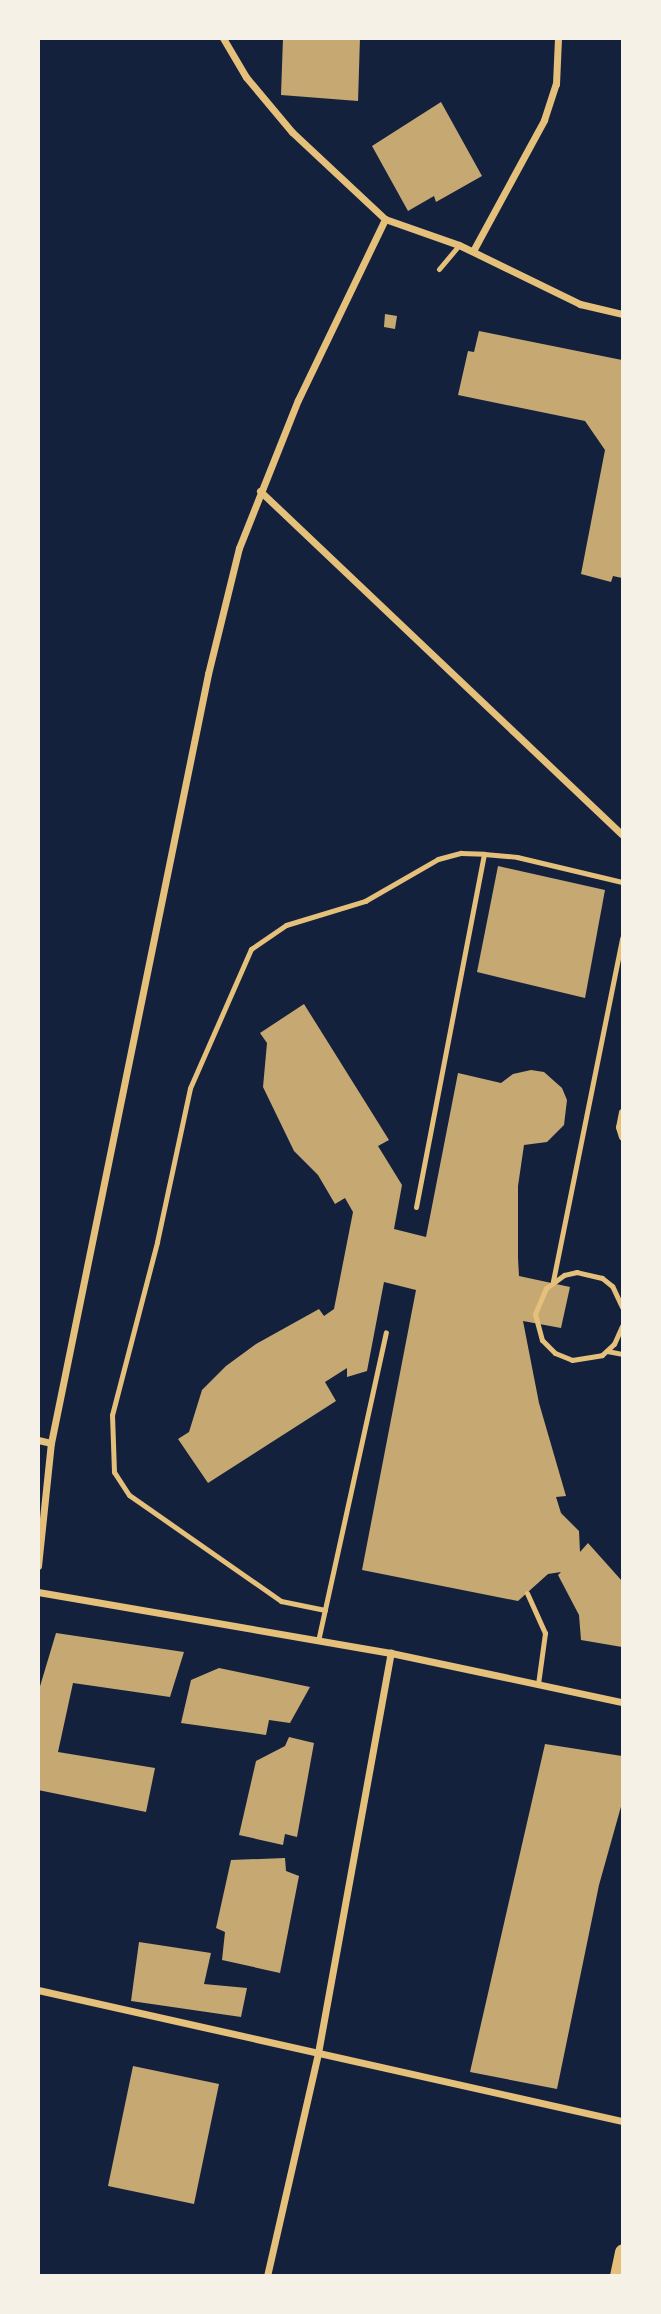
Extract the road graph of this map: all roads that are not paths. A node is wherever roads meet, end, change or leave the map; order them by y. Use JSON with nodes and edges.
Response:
{"nodes":[{"id":1,"x":223,"y":38,"type":"edge"},
{"id":2,"x":558,"y":38,"type":"edge"},
{"id":3,"x":385,"y":219,"type":"junction"},
{"id":4,"x":459,"y":245,"type":"junction"},
{"id":5,"x":473,"y":251,"type":"junction"},
{"id":6,"x":439,"y":269,"type":"dead end"},
{"id":7,"x":622,"y":314,"type":"edge"},
{"id":8,"x":260,"y":491,"type":"junction"},
{"id":9,"x":622,"y":834,"type":"edge"},
{"id":10,"x":484,"y":854,"type":"junction"},
{"id":11,"x":622,"y":882,"type":"edge"},
{"id":12,"x":622,"y":938,"type":"edge"},
{"id":13,"x":622,"y":1112,"type":"edge"},
{"id":14,"x":622,"y":1137,"type":"edge"},
{"id":15,"x":415,"y":1207,"type":"dead end"},
{"id":16,"x":553,"y":1281,"type":"junction"},
{"id":17,"x":621,"y":1298,"type":"edge"},
{"id":18,"x":622,"y":1307,"type":"edge"},
{"id":19,"x":622,"y":1326,"type":"edge"},
{"id":20,"x":386,"y":1332,"type":"dead end"},
{"id":21,"x":607,"y":1351,"type":"junction"},
{"id":22,"x":622,"y":1354,"type":"edge"},
{"id":23,"x":38,"y":1440,"type":"edge"},
{"id":24,"x":51,"y":1443,"type":"junction"},
{"id":25,"x":38,"y":1566,"type":"edge"},
{"id":26,"x":38,"y":1592,"type":"edge"},
{"id":27,"x":527,"y":1593,"type":"dead end"},
{"id":28,"x":325,"y":1610,"type":"junction"},
{"id":29,"x":318,"y":1641,"type":"junction"},
{"id":30,"x":391,"y":1653,"type":"junction"},
{"id":31,"x":538,"y":1684,"type":"junction"},
{"id":32,"x":622,"y":1702,"type":"edge"},
{"id":33,"x":38,"y":1990,"type":"edge"},
{"id":34,"x":318,"y":2053,"type":"junction"},
{"id":35,"x":622,"y":2121,"type":"edge"},
{"id":36,"x":622,"y":2252,"type":"edge"},
{"id":37,"x":267,"y":2276,"type":"edge"},
{"id":38,"x":617,"y":2276,"type":"edge"}],
"edges":[{"from":1,"to":3,"type":"street"},
{"from":2,"to":5,"type":"street"},
{"from":3,"to":4,"type":"street"},
{"from":3,"to":8,"type":"street"},
{"from":4,"to":5,"type":"street"},
{"from":4,"to":6,"type":"lane"},
{"from":5,"to":7,"type":"street"},
{"from":8,"to":9,"type":"street"},
{"from":8,"to":24,"type":"street"},
{"from":10,"to":11,"type":"lane"},
{"from":10,"to":15,"type":"lane"},
{"from":10,"to":28,"type":"lane"},
{"from":12,"to":16,"type":"lane"},
{"from":13,"to":14,"type":"street"},
{"from":16,"to":17,"type":"lane"},
{"from":16,"to":21,"type":"lane"},
{"from":17,"to":18,"type":"lane"},
{"from":19,"to":21,"type":"lane"},
{"from":20,"to":28,"type":"lane"},
{"from":21,"to":22,"type":"lane"},
{"from":23,"to":24,"type":"street"},
{"from":24,"to":25,"type":"street"},
{"from":26,"to":29,"type":"street"},
{"from":27,"to":31,"type":"lane"},
{"from":28,"to":29,"type":"lane"},
{"from":29,"to":30,"type":"street"},
{"from":30,"to":31,"type":"street"},
{"from":30,"to":34,"type":"street"},
{"from":31,"to":32,"type":"street"},
{"from":33,"to":34,"type":"street"},
{"from":34,"to":35,"type":"street"},
{"from":34,"to":37,"type":"street"},
{"from":36,"to":38,"type":"main road"}]}
